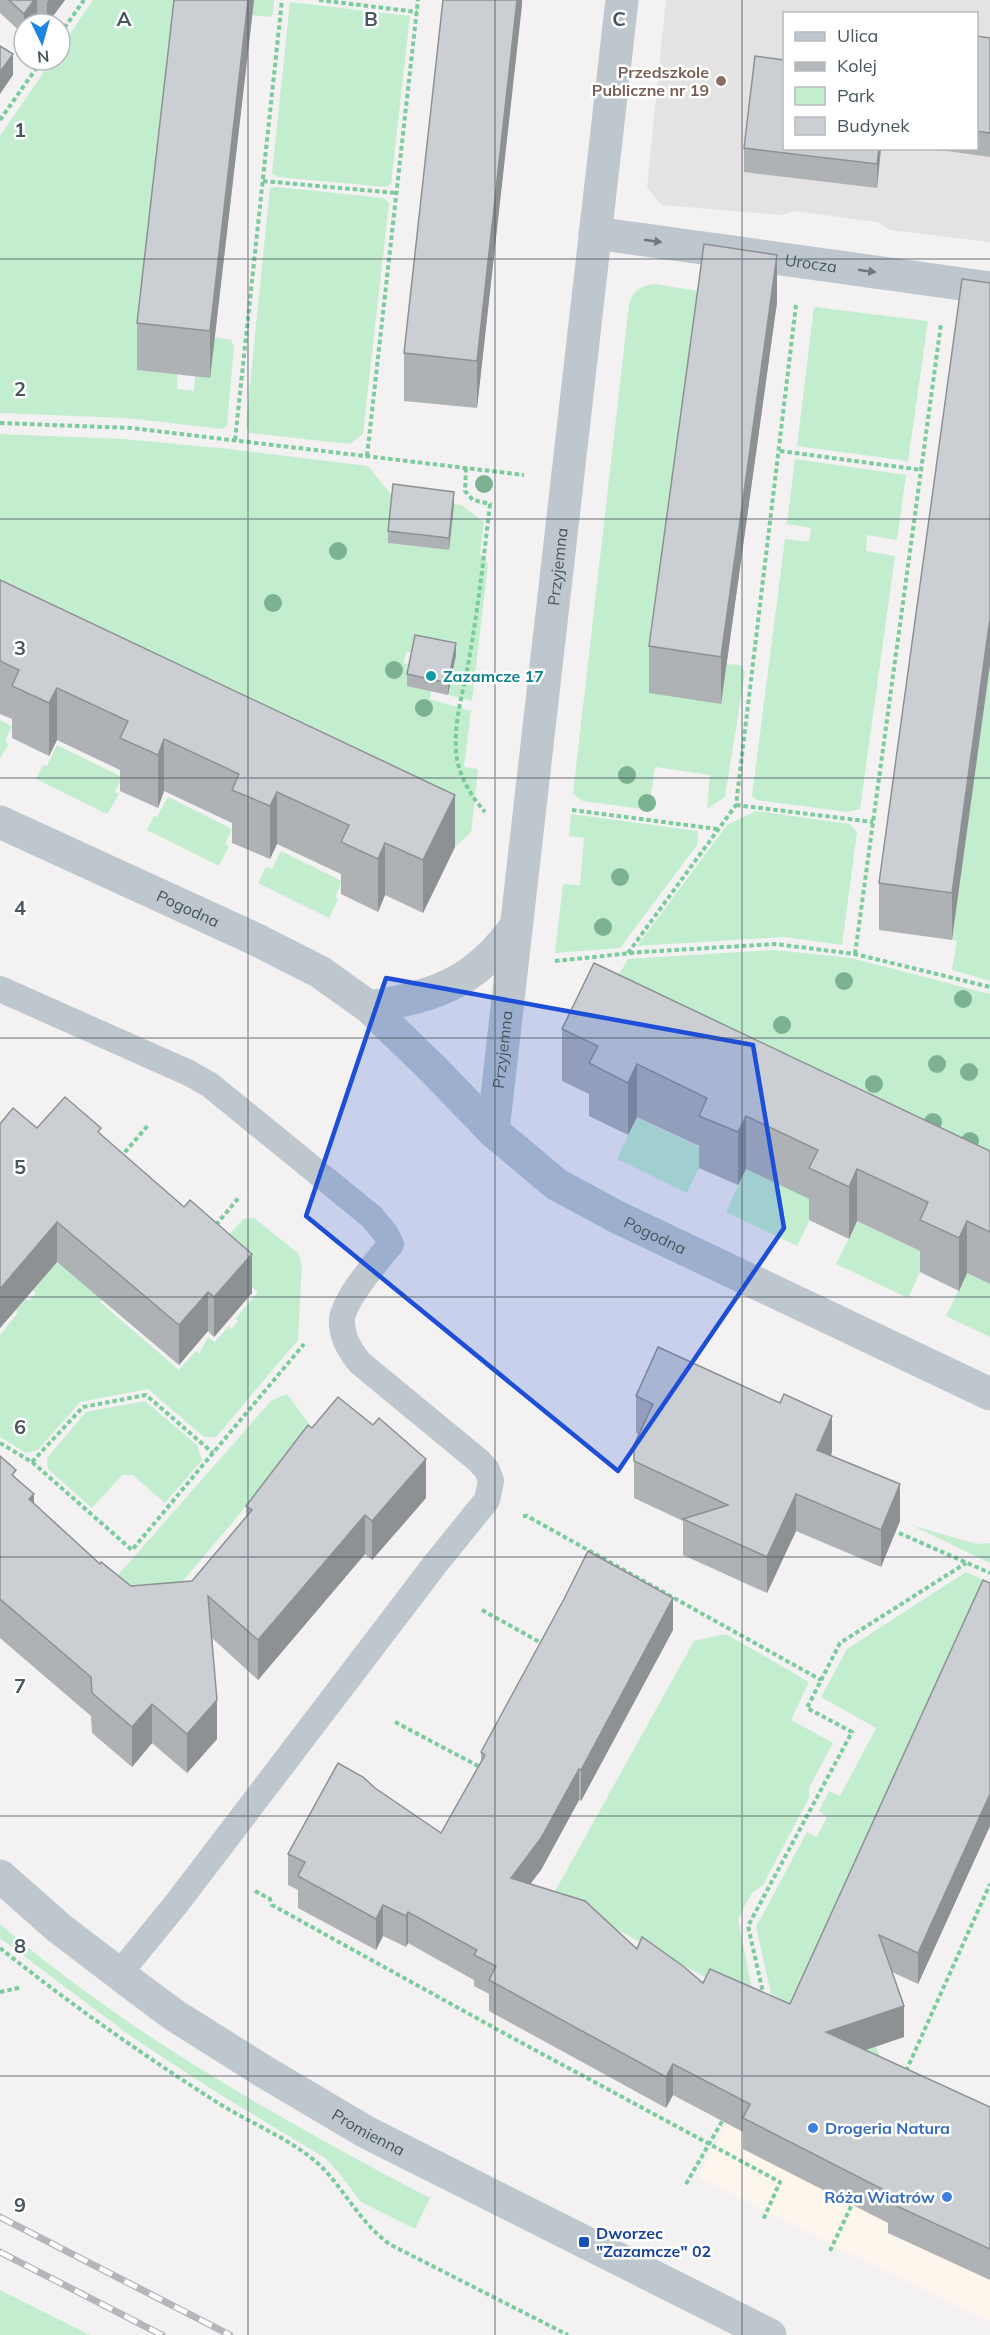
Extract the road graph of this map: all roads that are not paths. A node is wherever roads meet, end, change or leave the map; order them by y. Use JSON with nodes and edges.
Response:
{"nodes":[{"id":1,"x":622,"y":0,"type":"edge"},
{"id":2,"x":595,"y":232,"type":"junction"},
{"id":3,"x":990,"y":288,"type":"edge"},
{"id":4,"x":0,"y":822,"type":"edge"},
{"id":5,"x":516,"y":926,"type":"junction"},
{"id":6,"x":2,"y":995,"type":"edge"},
{"id":7,"x":369,"y":1007,"type":"junction"},
{"id":8,"x":493,"y":1131,"type":"junction"},
{"id":9,"x":990,"y":1394,"type":"edge"},
{"id":10,"x":0,"y":1876,"type":"edge"},
{"id":11,"x":119,"y":1974,"type":"junction"},
{"id":12,"x":770,"y":2335,"type":"edge"}],
"edges":[{"from":1,"to":2,"type":"street","name":"Przyjemna"},
{"from":2,"to":3,"type":"street","name":"Urocza","one_way":true},
{"from":2,"to":5,"type":"street","name":"Przyjemna"},
{"from":4,"to":7,"type":"street","name":"Pogodna"},
{"from":5,"to":7,"type":"street"},
{"from":5,"to":8,"type":"street","name":"Przyjemna"},
{"from":6,"to":11,"type":"lane"},
{"from":7,"to":8,"type":"street","name":"Pogodna"},
{"from":8,"to":9,"type":"street","name":"Pogodna"},
{"from":10,"to":11,"type":"street","name":"Promienna"},
{"from":11,"to":12,"type":"street","name":"Promienna"}]}
